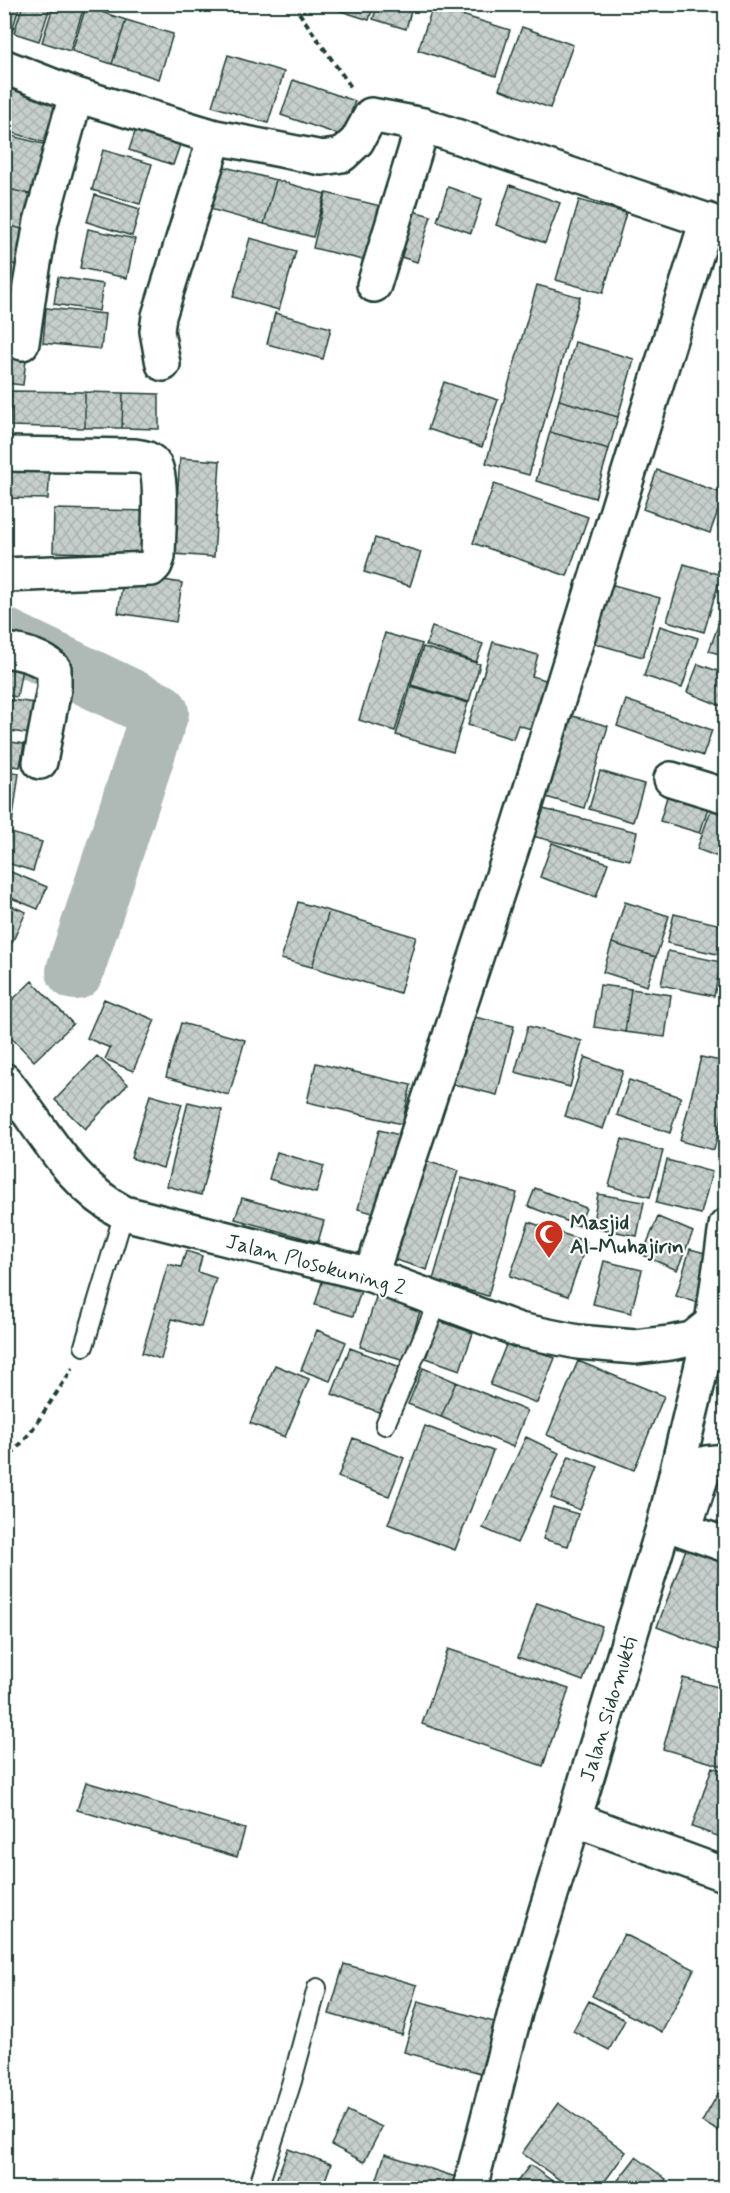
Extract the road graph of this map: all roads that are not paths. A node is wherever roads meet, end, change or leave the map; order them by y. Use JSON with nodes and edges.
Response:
{"nodes":[{"id":1,"x":5,"y":67,"type":"edge"},
{"id":2,"x":76,"y":95,"type":"junction"},
{"id":3,"x":423,"y":125,"type":"junction"},
{"id":4,"x":209,"y":135,"type":"junction"},
{"id":5,"x":716,"y":223,"type":"edge"},
{"id":6,"x":374,"y":285,"type":"dead end"},
{"id":7,"x":22,"y":343,"type":"dead end"},
{"id":8,"x":163,"y":364,"type":"dead end"},
{"id":9,"x":4,"y":454,"type":"edge"},
{"id":10,"x":4,"y":575,"type":"edge"},
{"id":11,"x":4,"y":650,"type":"edge"},
{"id":12,"x":40,"y":762,"type":"dead end"},
{"id":13,"x":671,"y":779,"type":"dead end"},
{"id":14,"x":726,"y":796,"type":"edge"},
{"id":15,"x":12,"y":1091,"type":"edge"},
{"id":16,"x":124,"y":1213,"type":"junction"},
{"id":17,"x":726,"y":1226,"type":"edge"},
{"id":18,"x":371,"y":1275,"type":"junction"},
{"id":19,"x":439,"y":1300,"type":"junction"},
{"id":20,"x":719,"y":1326,"type":"edge"},
{"id":21,"x":84,"y":1346,"type":"road end"},
{"id":22,"x":386,"y":1425,"type":"dead end"},
{"id":23,"x":726,"y":1461,"type":"edge"},
{"id":24,"x":726,"y":1545,"type":"edge"},
{"id":25,"x":574,"y":1819,"type":"junction"},
{"id":26,"x":726,"y":1875,"type":"edge"},
{"id":27,"x":317,"y":1988,"type":"dead end"},
{"id":28,"x":258,"y":2188,"type":"edge"},
{"id":29,"x":470,"y":2188,"type":"edge"}],
"edges":[{"from":1,"to":2,"type":"street"},
{"from":2,"to":4,"type":"street"},
{"from":2,"to":7,"type":"street"},
{"from":3,"to":4,"type":"street"},
{"from":3,"to":5,"type":"street"},
{"from":3,"to":6,"type":"street"},
{"from":4,"to":8,"type":"street"},
{"from":5,"to":18,"type":"street"},
{"from":9,"to":10,"type":"street"},
{"from":11,"to":12,"type":"street"},
{"from":13,"to":14,"type":"street"},
{"from":15,"to":16,"type":"street","name":"Jalan Plosokuning 2"},
{"from":16,"to":18,"type":"street","name":"Jalan Plosokuning 2"},
{"from":16,"to":21,"type":"lane"},
{"from":17,"to":20,"type":"street","name":"Jalan Sidomukti"},
{"from":18,"to":19,"type":"street","name":"Jalan Plosokuning 2"},
{"from":19,"to":20,"type":"street","name":"Jalan Plosokuning 2"},
{"from":19,"to":22,"type":"lane"},
{"from":20,"to":25,"type":"street","name":"Jalan Sidomukti"},
{"from":23,"to":24,"type":"street"},
{"from":25,"to":26,"type":"street"},
{"from":25,"to":29,"type":"street","name":"Jalan Sidomukti"},
{"from":27,"to":28,"type":"lane"}]}
